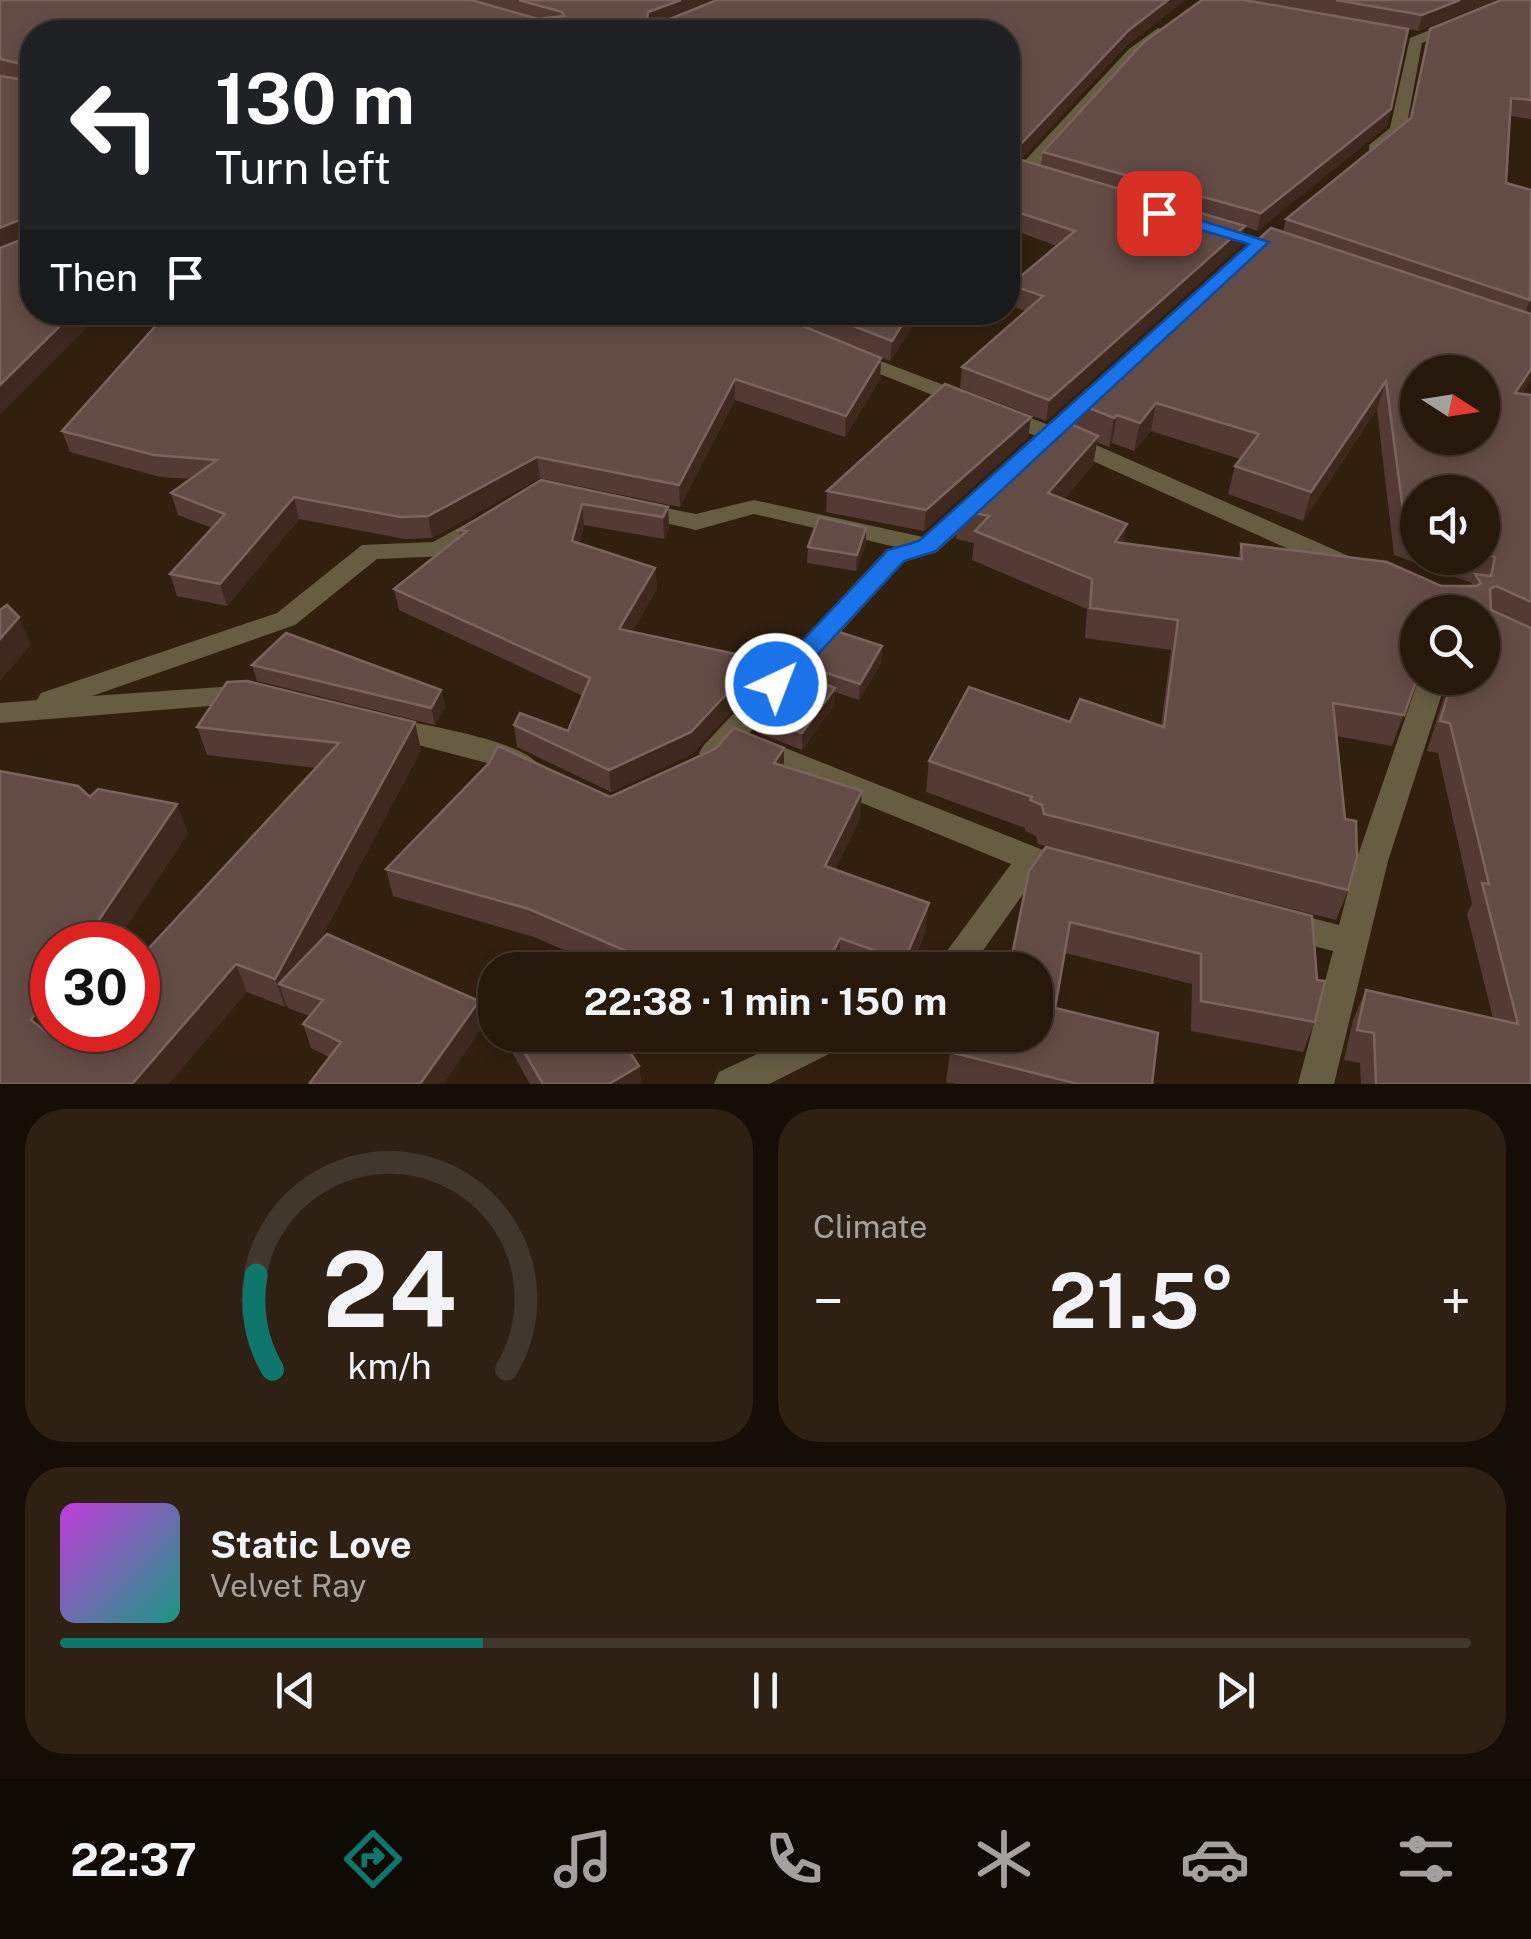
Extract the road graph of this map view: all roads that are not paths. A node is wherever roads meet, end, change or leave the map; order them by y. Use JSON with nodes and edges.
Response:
{"nodes":[{"id":1,"x":1517,"y":0,"type":"edge"},
{"id":2,"x":1176,"y":21,"type":"edge"},
{"id":3,"x":1352,"y":167,"type":"edge"},
{"id":4,"x":1024,"y":174,"type":"edge"},
{"id":5,"x":822,"y":345,"type":"edge"},
{"id":6,"x":1061,"y":428,"type":"junction"},
{"id":7,"x":1026,"y":459,"type":"edge"},
{"id":8,"x":998,"y":484,"type":"edge"},
{"id":9,"x":609,"y":504,"type":"edge"},
{"id":10,"x":506,"y":510,"type":"edge"},
{"id":11,"x":928,"y":546,"type":"junction"},
{"id":12,"x":1380,"y":580,"type":"edge"},
{"id":13,"x":1427,"y":695,"type":"edge"},
{"id":14,"x":275,"y":699,"type":"edge"},
{"id":15,"x":8,"y":713,"type":"edge"},
{"id":16,"x":368,"y":722,"type":"edge"},
{"id":17,"x":727,"y":736,"type":"junction"},
{"id":18,"x":692,"y":771,"type":"edge"},
{"id":19,"x":547,"y":778,"type":"edge"},
{"id":20,"x":1032,"y":860,"type":"junction"},
{"id":21,"x":1070,"y":869,"type":"edge"},
{"id":22,"x":1258,"y":918,"type":"edge"},
{"id":23,"x":1352,"y":942,"type":"junction"},
{"id":24,"x":963,"y":952,"type":"edge"},
{"id":25,"x":798,"y":1052,"type":"edge"},
{"id":26,"x":732,"y":1084,"type":"edge"},
{"id":27,"x":1316,"y":1084,"type":"edge"}],
"edges":[{"from":1,"to":3,"type":"street"},
{"from":2,"to":4,"type":"street"},
{"from":5,"to":6,"type":"street"},
{"from":6,"to":7,"type":"street"},
{"from":6,"to":12,"type":"street"},
{"from":8,"to":11,"type":"street"},
{"from":9,"to":11,"type":"street"},
{"from":10,"to":15,"type":"street"},
{"from":11,"to":17,"type":"street"},
{"from":13,"to":23,"type":"street"},
{"from":14,"to":15,"type":"street"},
{"from":16,"to":19,"type":"street"},
{"from":17,"to":18,"type":"street"},
{"from":17,"to":20,"type":"street"},
{"from":20,"to":21,"type":"street"},
{"from":20,"to":24,"type":"street"},
{"from":22,"to":23,"type":"street"},
{"from":23,"to":27,"type":"street"},
{"from":25,"to":26,"type":"street"}]}
